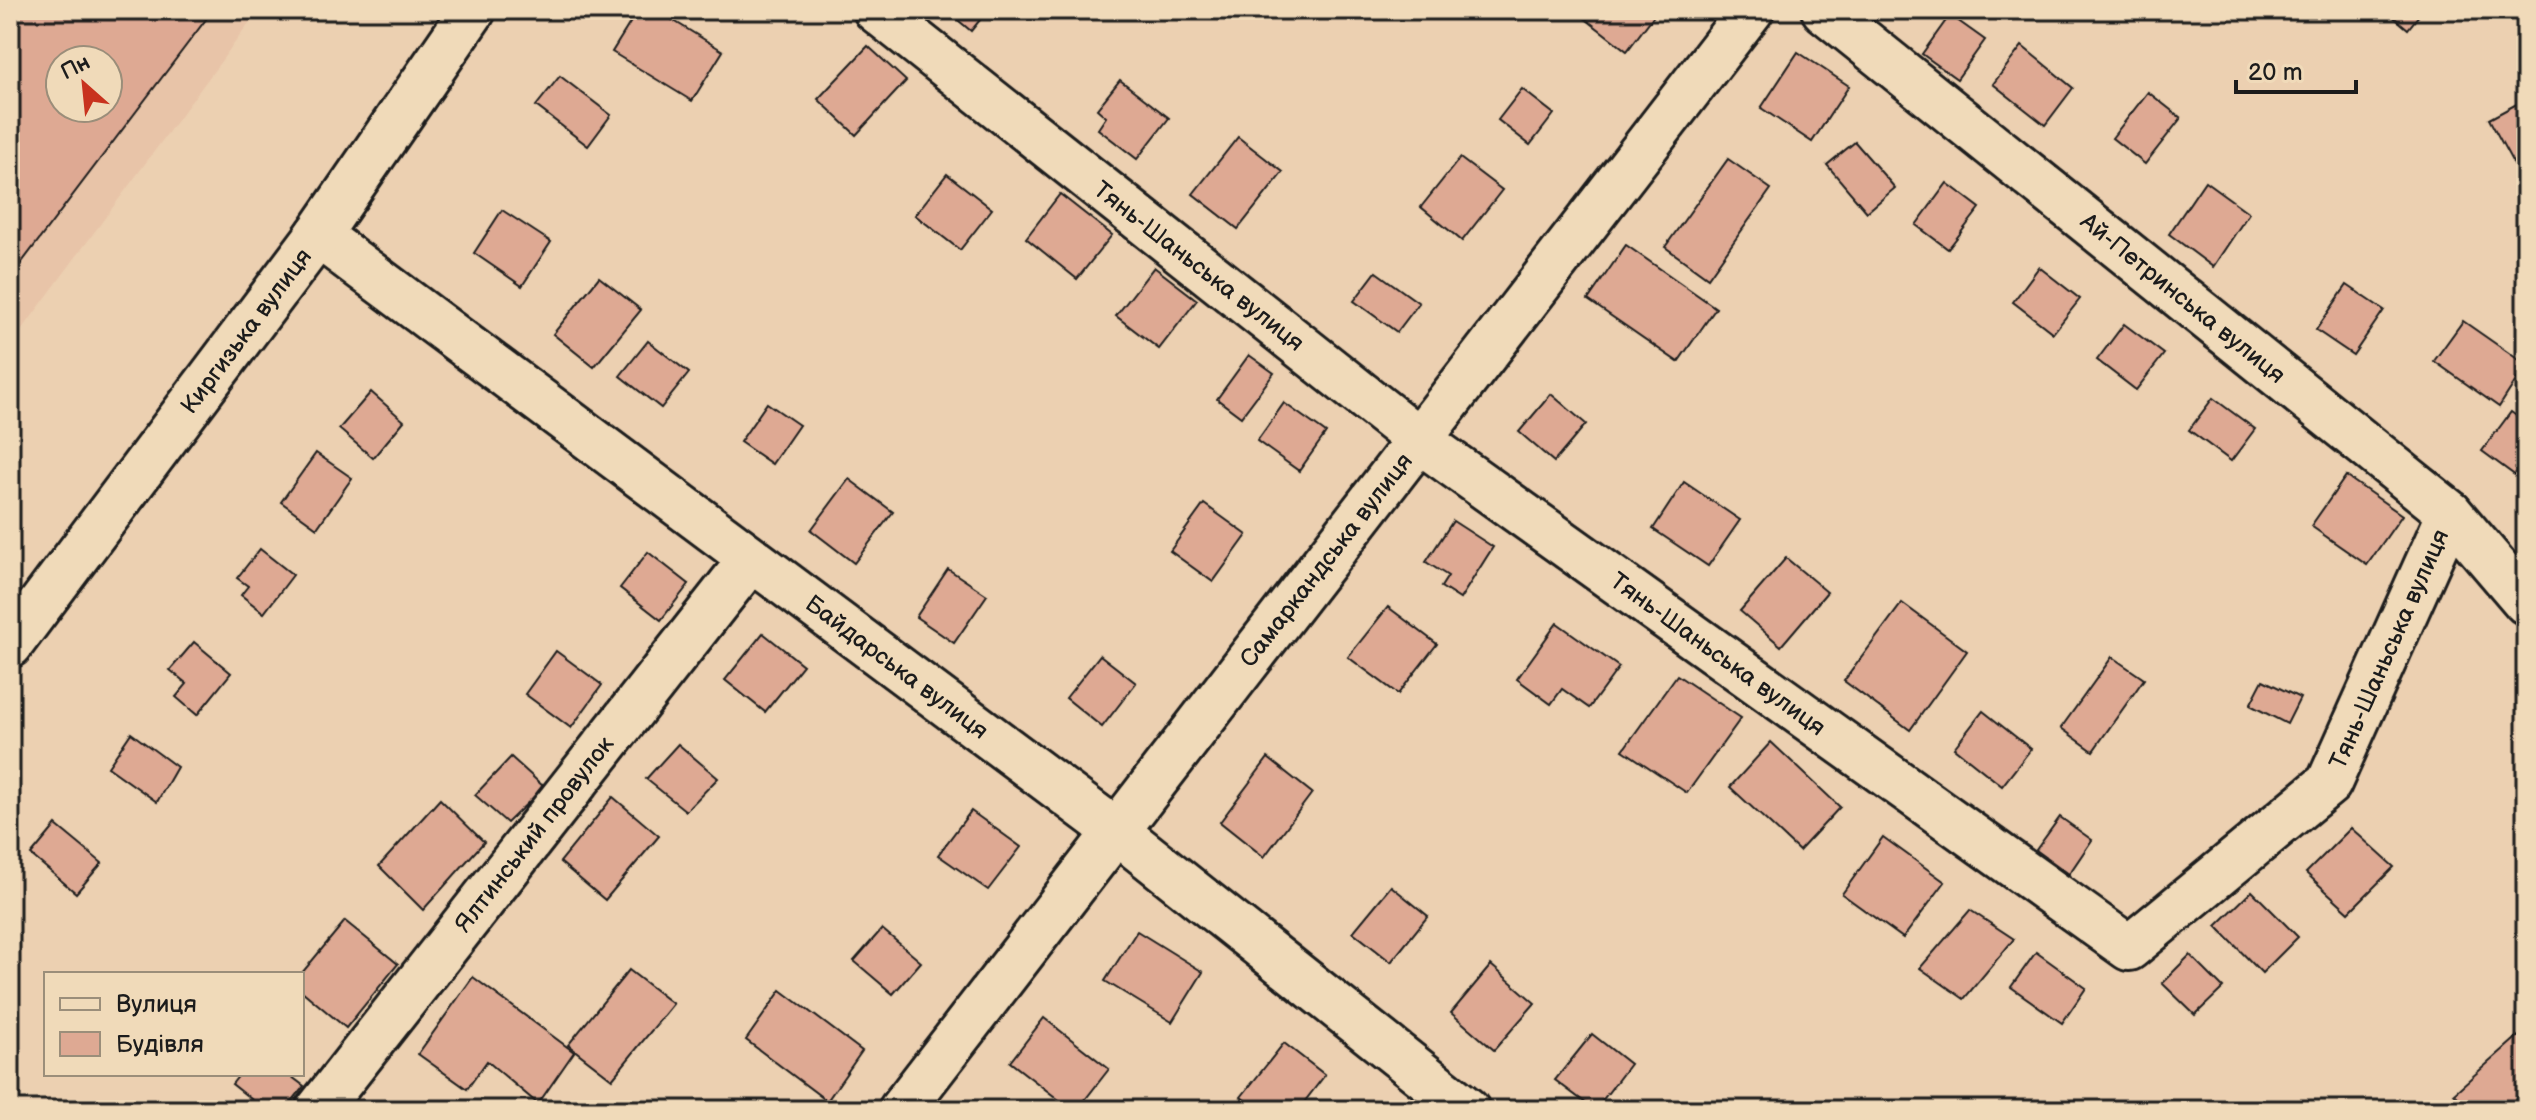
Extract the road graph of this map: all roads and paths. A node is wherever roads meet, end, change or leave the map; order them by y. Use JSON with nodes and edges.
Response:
{"nodes":[{"id":1,"x":473,"y":10,"type":"edge"},
{"id":2,"x":876,"y":10,"type":"edge"},
{"id":3,"x":1751,"y":10,"type":"edge"},
{"id":4,"x":1824,"y":10,"type":"edge"},
{"id":5,"x":318,"y":235,"type":"junction"},
{"id":6,"x":1419,"y":440,"type":"junction"},
{"id":7,"x":2450,"y":513,"type":"junction"},
{"id":8,"x":751,"y":559,"type":"junction"},
{"id":9,"x":2526,"y":602,"type":"edge"},
{"id":10,"x":10,"y":645,"type":"edge"},
{"id":11,"x":1116,"y":831,"type":"junction"},
{"id":12,"x":318,"y":1110,"type":"edge"},
{"id":13,"x":901,"y":1110,"type":"edge"},
{"id":14,"x":1467,"y":1110,"type":"edge"}],
"edges":[{"from":1,"to":5,"type":"street","name":"Киргизька вулиця"},
{"from":2,"to":6,"type":"street","name":"Тянь-Шаньська вулиця"},
{"from":3,"to":6,"type":"street","name":"Самаркандська вулиця"},
{"from":4,"to":7,"type":"street","name":"Ай-Петринська вулиця"},
{"from":5,"to":8,"type":"street","name":"Байдарська вулиця"},
{"from":5,"to":10,"type":"street","name":"Киргизька вулиця"},
{"from":6,"to":7,"type":"street","name":"Тянь-Шаньська вулиця"},
{"from":6,"to":11,"type":"street","name":"Самаркандська вулиця"},
{"from":7,"to":9,"type":"street","name":"Ай-Петринська вулиця"},
{"from":8,"to":11,"type":"street","name":"Байдарська вулиця"},
{"from":8,"to":12,"type":"street","name":"Ялтинський провулок"},
{"from":11,"to":13,"type":"street","name":"Самаркандська вулиця"},
{"from":11,"to":14,"type":"street","name":"Байдарська вулиця"}]}
